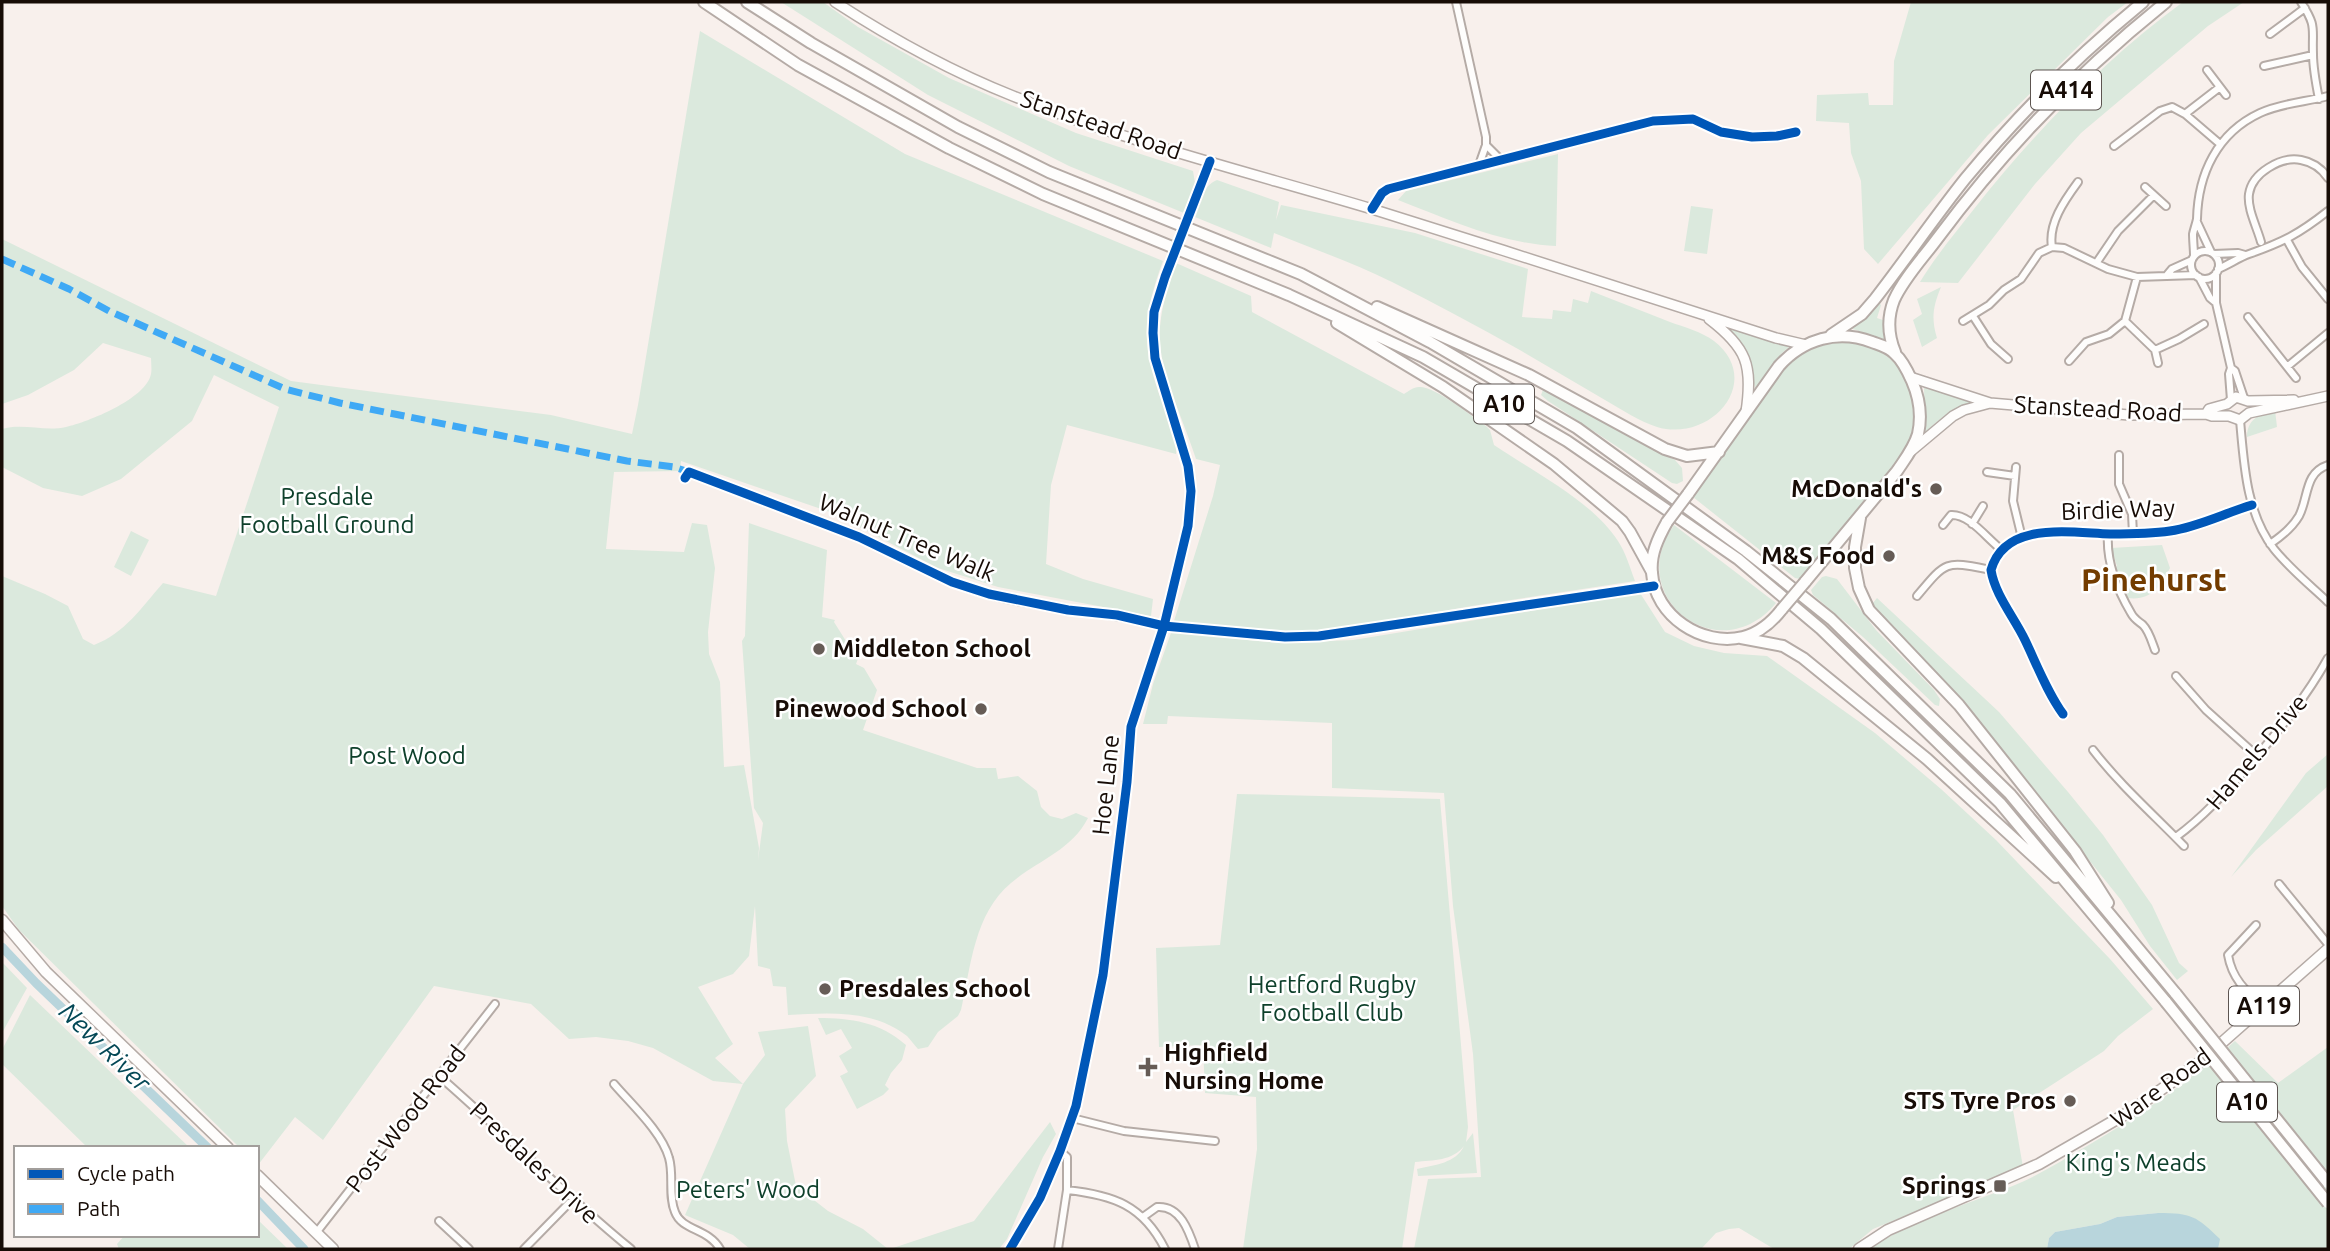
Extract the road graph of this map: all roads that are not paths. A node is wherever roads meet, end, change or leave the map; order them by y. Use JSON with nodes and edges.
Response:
{"nodes":[{"id":1,"x":704,"y":2,"type":"edge"},
{"id":2,"x":747,"y":2,"type":"edge"},
{"id":3,"x":835,"y":2,"type":"edge"},
{"id":4,"x":1456,"y":2,"type":"edge"},
{"id":5,"x":2143,"y":2,"type":"edge"},
{"id":6,"x":2166,"y":2,"type":"edge"},
{"id":7,"x":2303,"y":5,"type":"edge"},
{"id":8,"x":2270,"y":34,"type":"dead end"},
{"id":9,"x":2313,"y":55,"type":"junction"},
{"id":10,"x":2264,"y":66,"type":"dead end"},
{"id":11,"x":2207,"y":70,"type":"dead end"},
{"id":12,"x":2220,"y":87,"type":"junction"},
{"id":13,"x":2226,"y":95,"type":"dead end"},
{"id":14,"x":2328,"y":96,"type":"edge"},
{"id":15,"x":2319,"y":99,"type":"junction"},
{"id":16,"x":2185,"y":114,"type":"junction"},
{"id":17,"x":1797,"y":132,"type":"dead end"},
{"id":18,"x":2220,"y":144,"type":"junction"},
{"id":19,"x":1486,"y":145,"type":"junction"},
{"id":20,"x":2114,"y":146,"type":"dead end"},
{"id":21,"x":1500,"y":159,"type":"junction"},
{"id":22,"x":1210,"y":162,"type":"junction"},
{"id":23,"x":1479,"y":165,"type":"junction"},
{"id":24,"x":2325,"y":167,"type":"edge"},
{"id":25,"x":2328,"y":178,"type":"edge"},
{"id":26,"x":2078,"y":182,"type":"dead end"},
{"id":27,"x":2145,"y":187,"type":"dead end"},
{"id":28,"x":2154,"y":195,"type":"junction"},
{"id":29,"x":2166,"y":206,"type":"dead end"},
{"id":30,"x":1372,"y":209,"type":"junction"},
{"id":31,"x":2328,"y":211,"type":"edge"},
{"id":32,"x":2197,"y":222,"type":"junction"},
{"id":33,"x":2287,"y":240,"type":"junction"},
{"id":34,"x":2261,"y":242,"type":"dead end"},
{"id":35,"x":2052,"y":247,"type":"junction"},
{"id":36,"x":2213,"y":253,"type":"junction"},
{"id":37,"x":2245,"y":256,"type":"junction"},
{"id":38,"x":2193,"y":258,"type":"junction"},
{"id":39,"x":2097,"y":262,"type":"junction"},
{"id":40,"x":2217,"y":271,"type":"junction"},
{"id":41,"x":1301,"y":274,"type":"junction"},
{"id":42,"x":2166,"y":275,"type":"junction"},
{"id":43,"x":2198,"y":276,"type":"junction"},
{"id":44,"x":2137,"y":277,"type":"junction"},
{"id":45,"x":1289,"y":295,"type":"junction"},
{"id":46,"x":2328,"y":299,"type":"edge"},
{"id":47,"x":2216,"y":303,"type":"junction"},
{"id":48,"x":1702,"y":314,"type":"junction"},
{"id":49,"x":1973,"y":316,"type":"junction"},
{"id":50,"x":2248,"y":317,"type":"dead end"},
{"id":51,"x":1963,"y":321,"type":"dead end"},
{"id":52,"x":2125,"y":321,"type":"junction"},
{"id":53,"x":2204,"y":324,"type":"dead end"},
{"id":54,"x":2328,"y":333,"type":"edge"},
{"id":55,"x":1828,"y":336,"type":"junction"},
{"id":56,"x":1806,"y":345,"type":"junction"},
{"id":57,"x":2155,"y":350,"type":"junction"},
{"id":58,"x":1896,"y":354,"type":"junction"},
{"id":59,"x":2008,"y":359,"type":"dead end"},
{"id":60,"x":2069,"y":361,"type":"dead end"},
{"id":61,"x":2158,"y":363,"type":"dead end"},
{"id":62,"x":2288,"y":366,"type":"junction"},
{"id":63,"x":2231,"y":368,"type":"junction"},
{"id":64,"x":1910,"y":377,"type":"junction"},
{"id":65,"x":2296,"y":378,"type":"dead end"},
{"id":66,"x":2328,"y":396,"type":"edge"},
{"id":67,"x":2246,"y":400,"type":"junction"},
{"id":68,"x":2299,"y":401,"type":"junction"},
{"id":69,"x":2229,"y":402,"type":"junction"},
{"id":70,"x":1990,"y":403,"type":"junction"},
{"id":71,"x":2249,"y":413,"type":"junction"},
{"id":72,"x":1746,"y":414,"type":"junction"},
{"id":73,"x":2206,"y":414,"type":"junction"},
{"id":74,"x":2229,"y":416,"type":"junction"},
{"id":75,"x":2240,"y":420,"type":"junction"},
{"id":76,"x":1910,"y":452,"type":"junction"},
{"id":77,"x":1718,"y":453,"type":"junction"},
{"id":78,"x":2119,"y":455,"type":"dead end"},
{"id":79,"x":2328,"y":465,"type":"edge"},
{"id":80,"x":2016,"y":467,"type":"dead end"},
{"id":81,"x":1987,"y":472,"type":"dead end"},
{"id":82,"x":2015,"y":476,"type":"junction"},
{"id":83,"x":685,"y":478,"type":"dead end"},
{"id":84,"x":2252,"y":505,"type":"junction"},
{"id":85,"x":1983,"y":506,"type":"dead end"},
{"id":86,"x":1860,"y":516,"type":"junction"},
{"id":87,"x":1972,"y":524,"type":"junction"},
{"id":88,"x":1943,"y":525,"type":"dead end"},
{"id":89,"x":2108,"y":534,"type":"junction"},
{"id":90,"x":2133,"y":534,"type":"junction"},
{"id":91,"x":2022,"y":538,"type":"junction"},
{"id":92,"x":2270,"y":544,"type":"junction"},
{"id":93,"x":2002,"y":550,"type":"junction"},
{"id":94,"x":1992,"y":570,"type":"junction"},
{"id":95,"x":1652,"y":572,"type":"junction"},
{"id":96,"x":1917,"y":596,"type":"dead end"},
{"id":97,"x":2328,"y":602,"type":"edge"},
{"id":98,"x":1164,"y":626,"type":"junction"},
{"id":99,"x":1741,"y":638,"type":"junction"},
{"id":100,"x":2155,"y":650,"type":"dead end"},
{"id":101,"x":2328,"y":658,"type":"edge"},
{"id":102,"x":2176,"y":676,"type":"dead end"},
{"id":103,"x":2063,"y":714,"type":"dead end"},
{"id":104,"x":2093,"y":750,"type":"dead end"},
{"id":105,"x":2256,"y":756,"type":"junction"},
{"id":106,"x":2176,"y":837,"type":"junction"},
{"id":107,"x":2184,"y":846,"type":"dead end"},
{"id":108,"x":2279,"y":884,"type":"dead end"},
{"id":109,"x":2093,"y":913,"type":"junction"},
{"id":110,"x":2,"y":920,"type":"edge"},
{"id":111,"x":2256,"y":925,"type":"dead end"},
{"id":112,"x":2132,"y":939,"type":"junction"},
{"id":113,"x":2328,"y":946,"type":"edge"},
{"id":114,"x":495,"y":1004,"type":"dead end"},
{"id":115,"x":2265,"y":1005,"type":"junction"},
{"id":116,"x":439,"y":1076,"type":"junction"},
{"id":117,"x":614,"y":1084,"type":"dead end"},
{"id":118,"x":1072,"y":1118,"type":"junction"},
{"id":119,"x":1215,"y":1141,"type":"dead end"},
{"id":120,"x":226,"y":1146,"type":"edge"},
{"id":121,"x":1060,"y":1151,"type":"junction"},
{"id":122,"x":259,"y":1177,"type":"edge"},
{"id":123,"x":2328,"y":1183,"type":"edge"},
{"id":124,"x":1067,"y":1190,"type":"junction"},
{"id":125,"x":572,"y":1199,"type":"junction"},
{"id":126,"x":2328,"y":1203,"type":"edge"},
{"id":127,"x":1143,"y":1217,"type":"junction"},
{"id":128,"x":439,"y":1222,"type":"dead end"},
{"id":129,"x":316,"y":1233,"type":"junction"},
{"id":130,"x":333,"y":1249,"type":"edge"},
{"id":131,"x":469,"y":1249,"type":"edge"},
{"id":132,"x":524,"y":1249,"type":"edge"},
{"id":133,"x":631,"y":1249,"type":"edge"},
{"id":134,"x":720,"y":1249,"type":"edge"},
{"id":135,"x":1010,"y":1249,"type":"edge"},
{"id":136,"x":1058,"y":1249,"type":"edge"},
{"id":137,"x":1165,"y":1249,"type":"edge"},
{"id":138,"x":1195,"y":1249,"type":"edge"},
{"id":139,"x":1859,"y":1249,"type":"edge"}],
"edges":[{"from":1,"to":45,"type":"highway","number":"A10"},
{"from":2,"to":41,"type":"highway","number":"A10"},
{"from":3,"to":22,"type":"main road","name":"Stanstead Road"},
{"from":4,"to":19,"type":"street"},
{"from":5,"to":55,"type":"highway","number":"A414"},
{"from":6,"to":58,"type":"highway","number":"A414"},
{"from":7,"to":8,"type":"street"},
{"from":7,"to":9,"type":"street"},
{"from":9,"to":10,"type":"street"},
{"from":9,"to":15,"type":"street"},
{"from":11,"to":12,"type":"street"},
{"from":12,"to":13,"type":"street"},
{"from":12,"to":16,"type":"street"},
{"from":14,"to":15,"type":"street"},
{"from":15,"to":18,"type":"street"},
{"from":16,"to":18,"type":"street"},
{"from":16,"to":20,"type":"street"},
{"from":17,"to":21,"type":"street"},
{"from":18,"to":32,"type":"street"},
{"from":19,"to":21,"type":"street"},
{"from":19,"to":23,"type":"street"},
{"from":21,"to":23,"type":"street"},
{"from":22,"to":30,"type":"main road","name":"Stanstead Road"},
{"from":22,"to":98,"type":"street","name":"Hoe Lane","bridge":true},
{"from":23,"to":30,"type":"street"},
{"from":24,"to":25,"type":"street"},
{"from":24,"to":34,"type":"street"},
{"from":26,"to":35,"type":"street"},
{"from":27,"to":28,"type":"street"},
{"from":28,"to":29,"type":"street"},
{"from":28,"to":39,"type":"street"},
{"from":30,"to":48,"type":"main road","name":"Stanstead Road"},
{"from":31,"to":33,"type":"street"},
{"from":32,"to":36,"type":"street"},
{"from":32,"to":38,"type":"street"},
{"from":33,"to":37,"type":"street"},
{"from":33,"to":46,"type":"street"},
{"from":35,"to":39,"type":"street"},
{"from":35,"to":49,"type":"street"},
{"from":36,"to":37,"type":"street"},
{"from":36,"to":38,"type":"street"},
{"from":36,"to":40,"type":"street"},
{"from":37,"to":40,"type":"street"},
{"from":38,"to":42,"type":"street"},
{"from":38,"to":43,"type":"street"},
{"from":39,"to":44,"type":"street"},
{"from":40,"to":43,"type":"street"},
{"from":40,"to":47,"type":"street"},
{"from":41,"to":77,"type":"highway"},
{"from":41,"to":112,"type":"highway","number":"A10"},
{"from":42,"to":43,"type":"street"},
{"from":42,"to":44,"type":"street"},
{"from":43,"to":47,"type":"street"},
{"from":44,"to":52,"type":"street"},
{"from":45,"to":95,"type":"highway"},
{"from":45,"to":109,"type":"highway","number":"A10"},
{"from":47,"to":63,"type":"street"},
{"from":48,"to":56,"type":"main road","name":"Stanstead Road"},
{"from":48,"to":72,"type":"main road","name":"Stanstead Road"},
{"from":49,"to":51,"type":"street"},
{"from":49,"to":59,"type":"street"},
{"from":50,"to":62,"type":"street"},
{"from":52,"to":57,"type":"street"},
{"from":52,"to":60,"type":"street"},
{"from":53,"to":57,"type":"street"},
{"from":54,"to":62,"type":"street"},
{"from":55,"to":56,"type":"highway"},
{"from":55,"to":58,"type":"highway"},
{"from":56,"to":72,"type":"highway"},
{"from":57,"to":61,"type":"street"},
{"from":58,"to":64,"type":"highway"},
{"from":62,"to":65,"type":"street"},
{"from":63,"to":67,"type":"street"},
{"from":63,"to":69,"type":"street"},
{"from":64,"to":70,"type":"main road","name":"Stanstead Road"},
{"from":64,"to":76,"type":"highway"},
{"from":66,"to":68,"type":"main road"},
{"from":67,"to":68,"type":"main road"},
{"from":67,"to":69,"type":"main road"},
{"from":67,"to":71,"type":"main road"},
{"from":68,"to":71,"type":"main road"},
{"from":69,"to":73,"type":"main road","name":"Stanstead Road"},
{"from":69,"to":74,"type":"main road"},
{"from":70,"to":73,"type":"main road","name":"Stanstead Road"},
{"from":70,"to":76,"type":"main road","name":"Stanstead Road"},
{"from":71,"to":75,"type":"main road"},
{"from":72,"to":77,"type":"highway"},
{"from":73,"to":74,"type":"main road","name":"Stanstead Road"},
{"from":74,"to":75,"type":"main road"},
{"from":75,"to":84,"type":"street"},
{"from":76,"to":86,"type":"highway"},
{"from":77,"to":95,"type":"highway","bridge":true},
{"from":78,"to":90,"type":"street"},
{"from":79,"to":92,"type":"street"},
{"from":80,"to":82,"type":"street"},
{"from":81,"to":82,"type":"street"},
{"from":82,"to":91,"type":"street"},
{"from":83,"to":98,"type":"street","name":"Walnut Tree Walk"},
{"from":84,"to":90,"type":"street","name":"Birdie Way"},
{"from":84,"to":92,"type":"street"},
{"from":85,"to":87,"type":"street"},
{"from":86,"to":99,"type":"highway","bridge":true},
{"from":86,"to":112,"type":"highway"},
{"from":87,"to":88,"type":"street"},
{"from":87,"to":93,"type":"street"},
{"from":89,"to":90,"type":"street","name":"Birdie Way"},
{"from":89,"to":91,"type":"street","name":"Birdie Way"},
{"from":89,"to":100,"type":"street"},
{"from":91,"to":93,"type":"street","name":"Birdie Way"},
{"from":92,"to":97,"type":"street"},
{"from":93,"to":94,"type":"street"},
{"from":94,"to":96,"type":"street"},
{"from":94,"to":103,"type":"street"},
{"from":95,"to":99,"type":"highway"},
{"from":98,"to":118,"type":"street","name":"Hoe Lane"},
{"from":99,"to":109,"type":"highway"},
{"from":101,"to":105,"type":"street","name":"Hamels Drive"},
{"from":102,"to":105,"type":"street"},
{"from":104,"to":106,"type":"street"},
{"from":105,"to":106,"type":"street","name":"Hamels Drive"},
{"from":106,"to":107,"type":"street"},
{"from":108,"to":113,"type":"street"},
{"from":109,"to":126,"type":"highway","number":"A10","bridge":true},
{"from":110,"to":120,"type":"main road"},
{"from":111,"to":115,"type":"street"},
{"from":112,"to":123,"type":"highway","number":"A10","bridge":true},
{"from":113,"to":115,"type":"main road","name":"Ware Road","number":"A119"},
{"from":114,"to":116,"type":"street","name":"Post Wood Road"},
{"from":115,"to":139,"type":"main road","name":"Ware Road","number":"A119"},
{"from":116,"to":125,"type":"street","name":"Presdales Drive"},
{"from":116,"to":129,"type":"street","name":"Post Wood Road"},
{"from":117,"to":134,"type":"street"},
{"from":118,"to":119,"type":"street"},
{"from":118,"to":121,"type":"street","name":"Hoe Lane"},
{"from":121,"to":124,"type":"street"},
{"from":121,"to":135,"type":"street","name":"Hoe Lane"},
{"from":122,"to":129,"type":"main road"},
{"from":124,"to":127,"type":"street"},
{"from":124,"to":136,"type":"street"},
{"from":125,"to":132,"type":"street"},
{"from":125,"to":133,"type":"street","name":"Presdales Drive"},
{"from":127,"to":137,"type":"street"},
{"from":127,"to":138,"type":"street"},
{"from":128,"to":131,"type":"street"},
{"from":129,"to":130,"type":"main road"}]}
